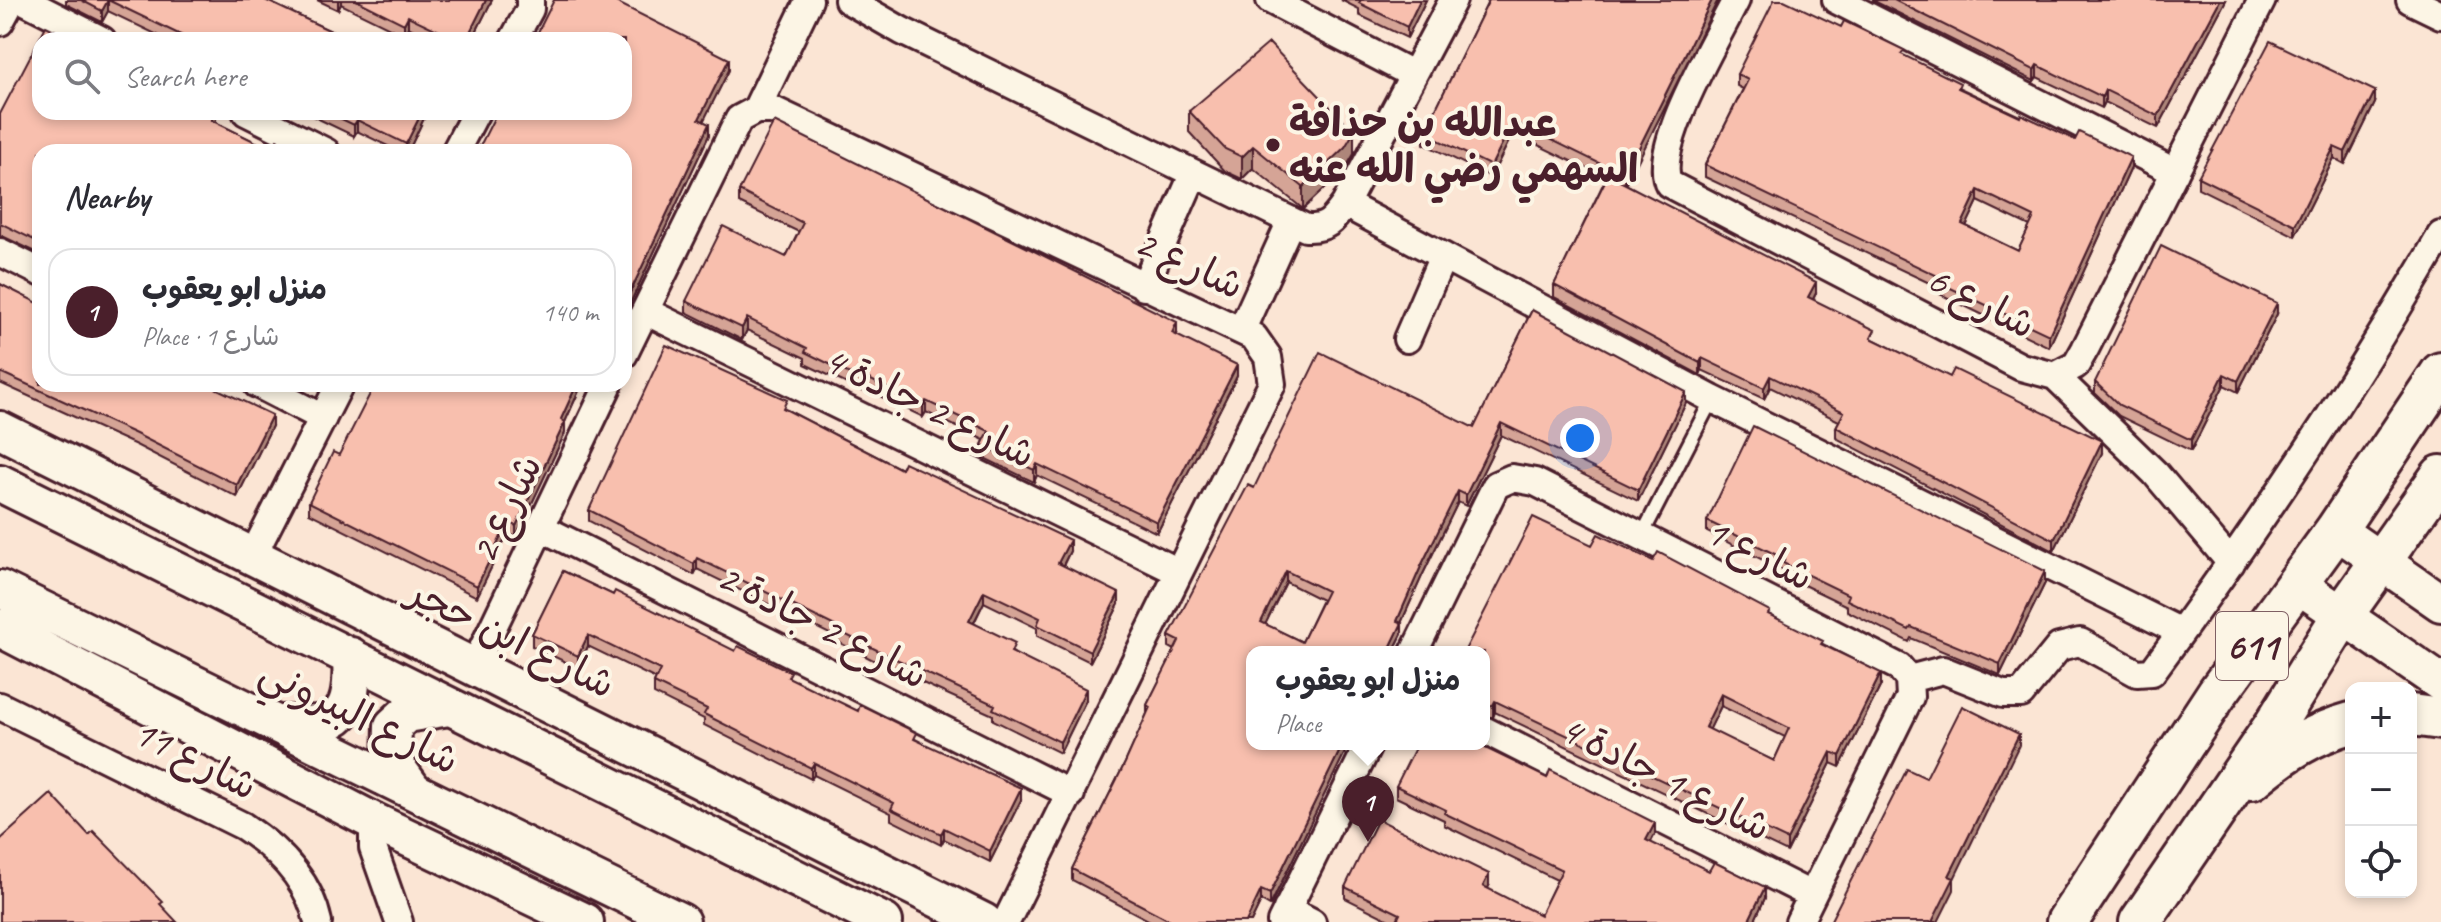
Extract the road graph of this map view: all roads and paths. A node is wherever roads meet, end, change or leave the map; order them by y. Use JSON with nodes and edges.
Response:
{"nodes":[{"id":1,"x":12,"y":0,"type":"edge"},
{"id":2,"x":23,"y":0,"type":"edge"},
{"id":3,"x":530,"y":0,"type":"edge"},
{"id":4,"x":809,"y":0,"type":"edge"},
{"id":5,"x":848,"y":0,"type":"edge"},
{"id":6,"x":1270,"y":0,"type":"edge"},
{"id":7,"x":1453,"y":0,"type":"edge"},
{"id":8,"x":1736,"y":0,"type":"edge"},
{"id":9,"x":1836,"y":0,"type":"edge"},
{"id":10,"x":2262,"y":0,"type":"edge"},
{"id":11,"x":2410,"y":0,"type":"edge"},
{"id":12,"x":2441,"y":15,"type":"edge"},
{"id":13,"x":0,"y":22,"type":"edge"},
{"id":14,"x":86,"y":32,"type":"edge"},
{"id":15,"x":517,"y":32,"type":"edge"},
{"id":16,"x":1412,"y":74,"type":"junction"},
{"id":17,"x":756,"y":110,"type":"junction"},
{"id":18,"x":262,"y":120,"type":"edge"},
{"id":19,"x":472,"y":120,"type":"edge"},
{"id":20,"x":310,"y":144,"type":"edge"},
{"id":21,"x":459,"y":144,"type":"edge"},
{"id":22,"x":2175,"y":172,"type":"junction"},
{"id":23,"x":1193,"y":175,"type":"junction"},
{"id":24,"x":1345,"y":204,"type":"junction"},
{"id":25,"x":1291,"y":221,"type":"junction"},
{"id":26,"x":2441,"y":235,"type":"edge"},
{"id":27,"x":0,"y":252,"type":"edge"},
{"id":28,"x":1443,"y":256,"type":"junction"},
{"id":29,"x":32,"y":268,"type":"edge"},
{"id":30,"x":1144,"y":287,"type":"junction"},
{"id":31,"x":645,"y":311,"type":"junction"},
{"id":32,"x":1241,"y":331,"type":"junction"},
{"id":33,"x":632,"y":338,"type":"edge"},
{"id":34,"x":1407,"y":339,"type":"dead end"},
{"id":35,"x":2441,"y":373,"type":"edge"},
{"id":36,"x":2055,"y":376,"type":"junction"},
{"id":37,"x":273,"y":392,"type":"edge"},
{"id":38,"x":336,"y":392,"type":"edge"},
{"id":39,"x":605,"y":392,"type":"edge"},
{"id":40,"x":1712,"y":399,"type":"junction"},
{"id":41,"x":323,"y":418,"type":"junction"},
{"id":42,"x":0,"y":430,"type":"edge"},
{"id":43,"x":0,"y":454,"type":"edge"},
{"id":44,"x":55,"y":458,"type":"junction"},
{"id":45,"x":2441,"y":476,"type":"edge"},
{"id":46,"x":0,"y":483,"type":"edge"},
{"id":47,"x":36,"y":501,"type":"junction"},
{"id":48,"x":540,"y":527,"type":"junction"},
{"id":49,"x":2336,"y":530,"type":"junction"},
{"id":50,"x":1641,"y":537,"type":"junction"},
{"id":51,"x":252,"y":557,"type":"junction"},
{"id":52,"x":2381,"y":562,"type":"junction"},
{"id":53,"x":2231,"y":563,"type":"junction"},
{"id":54,"x":1179,"y":572,"type":"junction"},
{"id":55,"x":2297,"y":584,"type":"junction"},
{"id":56,"x":0,"y":589,"type":"edge"},
{"id":57,"x":2441,"y":603,"type":"edge"},
{"id":58,"x":2342,"y":616,"type":"junction"},
{"id":59,"x":0,"y":628,"type":"edge"},
{"id":60,"x":2181,"y":632,"type":"junction"},
{"id":61,"x":1417,"y":646,"type":"edge"},
{"id":62,"x":351,"y":656,"type":"junction"},
{"id":63,"x":474,"y":667,"type":"junction"},
{"id":64,"x":1909,"y":679,"type":"junction"},
{"id":65,"x":2441,"y":683,"type":"edge"},
{"id":66,"x":0,"y":706,"type":"edge"},
{"id":67,"x":449,"y":707,"type":"junction"},
{"id":68,"x":2417,"y":716,"type":"edge"},
{"id":69,"x":2441,"y":719,"type":"edge"},
{"id":70,"x":277,"y":724,"type":"junction"},
{"id":71,"x":2345,"y":725,"type":"edge"},
{"id":72,"x":1490,"y":733,"type":"edge"},
{"id":73,"x":1366,"y":750,"type":"edge"},
{"id":74,"x":413,"y":790,"type":"junction"},
{"id":75,"x":723,"y":791,"type":"junction"},
{"id":76,"x":1071,"y":794,"type":"junction"},
{"id":77,"x":771,"y":815,"type":"junction"},
{"id":78,"x":373,"y":821,"type":"junction"},
{"id":79,"x":698,"y":830,"type":"junction"},
{"id":80,"x":757,"y":859,"type":"junction"},
{"id":81,"x":1811,"y":895,"type":"junction"},
{"id":82,"x":2148,"y":910,"type":"edge"},
{"id":83,"x":1284,"y":916,"type":"edge"},
{"id":84,"x":318,"y":922,"type":"edge"},
{"id":85,"x":399,"y":922,"type":"edge"},
{"id":86,"x":585,"y":922,"type":"edge"},
{"id":87,"x":681,"y":922,"type":"edge"},
{"id":88,"x":884,"y":922,"type":"edge"},
{"id":89,"x":984,"y":922,"type":"edge"},
{"id":90,"x":1006,"y":922,"type":"edge"},
{"id":91,"x":1312,"y":922,"type":"edge"},
{"id":92,"x":1799,"y":922,"type":"edge"},
{"id":93,"x":2067,"y":922,"type":"edge"}],
"edges":[{"from":1,"to":13,"type":"street"},
{"from":2,"to":14,"type":"street"},
{"from":3,"to":15,"type":"street"},
{"from":4,"to":17,"type":"street"},
{"from":5,"to":23,"type":"street"},
{"from":6,"to":16,"type":"street"},
{"from":7,"to":16,"type":"street"},
{"from":8,"to":36,"type":"street","name":"شارع 6"},
{"from":9,"to":22,"type":"street"},
{"from":10,"to":22,"type":"street","name":"شارع 6"},
{"from":11,"to":12,"type":"street"},
{"from":16,"to":24,"type":"street"},
{"from":17,"to":30,"type":"street","name":"شارع 2"},
{"from":17,"to":31,"type":"street"},
{"from":18,"to":20,"type":"street"},
{"from":19,"to":21,"type":"street"},
{"from":22,"to":36,"type":"street","name":"شارع 6"},
{"from":23,"to":25,"type":"street"},
{"from":23,"to":30,"type":"street"},
{"from":24,"to":25,"type":"street"},
{"from":24,"to":28,"type":"street"},
{"from":25,"to":32,"type":"street"},
{"from":26,"to":53,"type":"street"},
{"from":27,"to":29,"type":"street"},
{"from":28,"to":34,"type":"street"},
{"from":28,"to":40,"type":"street"},
{"from":30,"to":32,"type":"street","name":"شارع 2"},
{"from":31,"to":33,"type":"street"},
{"from":31,"to":54,"type":"street","name":"شارع 2 جادة 4"},
{"from":32,"to":54,"type":"street","name":"شارع 2"},
{"from":35,"to":49,"type":"main road","number":"611"},
{"from":36,"to":53,"type":"street"},
{"from":37,"to":41,"type":"street"},
{"from":38,"to":41,"type":"street"},
{"from":39,"to":48,"type":"street","name":"شارع 2"},
{"from":40,"to":50,"type":"lane"},
{"from":40,"to":60,"type":"street"},
{"from":41,"to":51,"type":"street"},
{"from":42,"to":43,"type":"main road"},
{"from":42,"to":44,"type":"main road","name":"شارع ابن حجر"},
{"from":44,"to":47,"type":"main road"},
{"from":44,"to":51,"type":"main road","name":"شارع ابن حجر"},
{"from":45,"to":52,"type":"main road","number":"611"},
{"from":46,"to":47,"type":"main road"},
{"from":47,"to":62,"type":"main road"},
{"from":48,"to":63,"type":"street","name":"شارع 2"},
{"from":48,"to":76,"type":"street","name":"شارع 2 جادة 2"},
{"from":49,"to":52,"type":"main road"},
{"from":49,"to":55,"type":"main road","number":"611"},
{"from":50,"to":61,"type":"street","name":"شارع 1"},
{"from":50,"to":64,"type":"street","name":"شارع 1"},
{"from":51,"to":63,"type":"main road","name":"شارع ابن حجر"},
{"from":52,"to":57,"type":"main road"},
{"from":52,"to":58,"type":"main road","number":"611"},
{"from":53,"to":60,"type":"street"},
{"from":54,"to":76,"type":"street","name":"شارع 2"},
{"from":55,"to":58,"type":"main road"},
{"from":55,"to":93,"type":"main road","number":"611"},
{"from":56,"to":70,"type":"main road","name":"شارع البيروني"},
{"from":58,"to":65,"type":"main road"},
{"from":58,"to":82,"type":"main road","number":"611"},
{"from":59,"to":78,"type":"main road"},
{"from":60,"to":64,"type":"street"},
{"from":62,"to":67,"type":"main road"},
{"from":62,"to":70,"type":"main road"},
{"from":63,"to":75,"type":"main road","name":"شارع ابن حجر"},
{"from":64,"to":81,"type":"street"},
{"from":66,"to":84,"type":"street","name":"شارع 11"},
{"from":67,"to":74,"type":"main road"},
{"from":67,"to":79,"type":"main road"},
{"from":68,"to":69,"type":"main road"},
{"from":70,"to":74,"type":"main road","name":"شارع البيروني"},
{"from":71,"to":82,"type":"main road"},
{"from":72,"to":81,"type":"street","name":"شارع 1 جادة 4"},
{"from":73,"to":83,"type":"street"},
{"from":74,"to":87,"type":"main road","name":"شارع البيروني"},
{"from":75,"to":77,"type":"main road","name":"شارع ابن حجر"},
{"from":75,"to":79,"type":"main road"},
{"from":76,"to":90,"type":"street","name":"شارع 2"},
{"from":77,"to":80,"type":"main road"},
{"from":77,"to":89,"type":"main road","name":"شارع ابن حجر"},
{"from":78,"to":85,"type":"street"},
{"from":78,"to":86,"type":"main road"},
{"from":79,"to":80,"type":"main road"},
{"from":80,"to":88,"type":"main road"},
{"from":81,"to":92,"type":"street"},
{"from":83,"to":91,"type":"street"}]}
